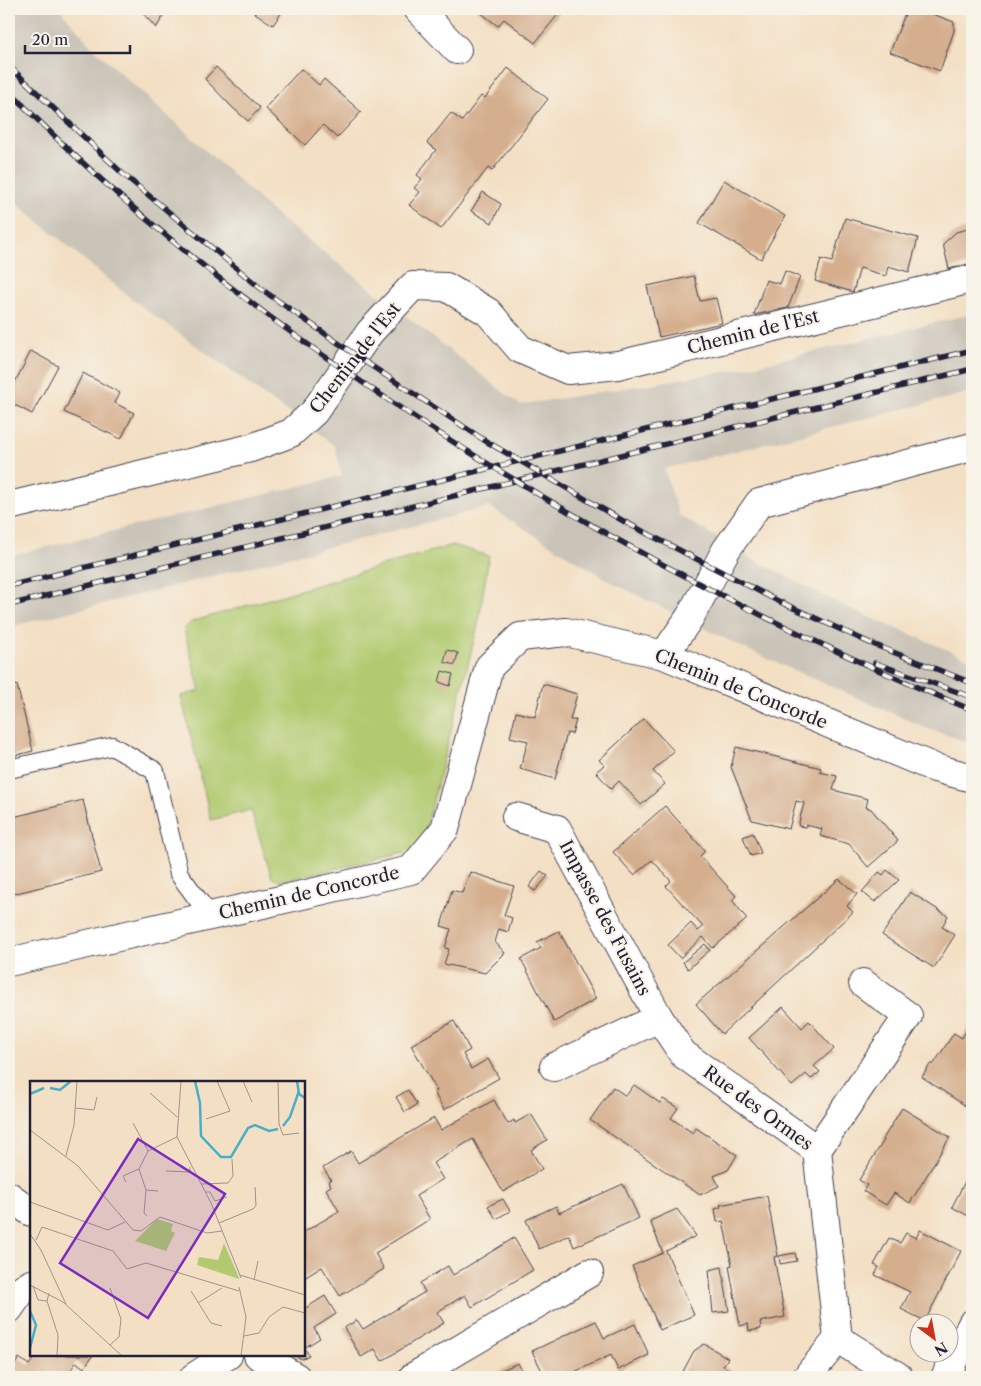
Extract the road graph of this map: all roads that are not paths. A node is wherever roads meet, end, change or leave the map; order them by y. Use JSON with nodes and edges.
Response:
{"nodes":[{"id":1,"x":418,"y":9,"type":"edge"},
{"id":2,"x":457,"y":50,"type":"dead end"},
{"id":3,"x":972,"y":279,"type":"edge"},
{"id":4,"x":972,"y":447,"type":"edge"},
{"id":5,"x":9,"y":506,"type":"edge"},
{"id":6,"x":664,"y":655,"type":"junction"},
{"id":7,"x":9,"y":769,"type":"edge"},
{"id":8,"x":972,"y":778,"type":"edge"},
{"id":9,"x":516,"y":817,"type":"dead end"},
{"id":10,"x":210,"y":916,"type":"junction"},
{"id":11,"x":9,"y":962,"type":"edge"},
{"id":12,"x":863,"y":983,"type":"dead end"},
{"id":13,"x":659,"y":1018,"type":"junction"},
{"id":14,"x":554,"y":1068,"type":"dead end"},
{"id":15,"x":817,"y":1150,"type":"junction"},
{"id":16,"x":9,"y":1196,"type":"edge"},
{"id":17,"x":30,"y":1211,"type":"edge"},
{"id":18,"x":589,"y":1273,"type":"dead end"},
{"id":19,"x":30,"y":1285,"type":"edge"},
{"id":20,"x":9,"y":1309,"type":"edge"},
{"id":21,"x":972,"y":1324,"type":"edge"},
{"id":22,"x":838,"y":1340,"type":"junction"},
{"id":23,"x":226,"y":1356,"type":"edge"},
{"id":24,"x":260,"y":1356,"type":"edge"},
{"id":25,"x":194,"y":1377,"type":"edge"},
{"id":26,"x":296,"y":1377,"type":"edge"},
{"id":27,"x":413,"y":1377,"type":"edge"},
{"id":28,"x":807,"y":1377,"type":"edge"},
{"id":29,"x":899,"y":1377,"type":"edge"},
{"id":30,"x":945,"y":1377,"type":"edge"}],
"edges":[{"from":1,"to":2,"type":"street"},
{"from":3,"to":5,"type":"street","name":"Chemin de l'Est"},
{"from":4,"to":6,"type":"street"},
{"from":6,"to":8,"type":"street","name":"Chemin de Concorde"},
{"from":6,"to":10,"type":"street","name":"Chemin de Concorde"},
{"from":7,"to":10,"type":"lane"},
{"from":9,"to":13,"type":"street","name":"Impasse des Fusains"},
{"from":10,"to":11,"type":"street","name":"Chemin de Concorde"},
{"from":12,"to":15,"type":"street"},
{"from":13,"to":14,"type":"street"},
{"from":13,"to":15,"type":"street","name":"Rue des Ormes"},
{"from":15,"to":22,"type":"street","name":"Rue des Ormes"},
{"from":16,"to":17,"type":"street"},
{"from":18,"to":27,"type":"street"},
{"from":19,"to":20,"type":"street"},
{"from":21,"to":30,"type":"street"},
{"from":22,"to":28,"type":"street"},
{"from":22,"to":29,"type":"street"},
{"from":23,"to":25,"type":"street"},
{"from":24,"to":26,"type":"street"}]}
